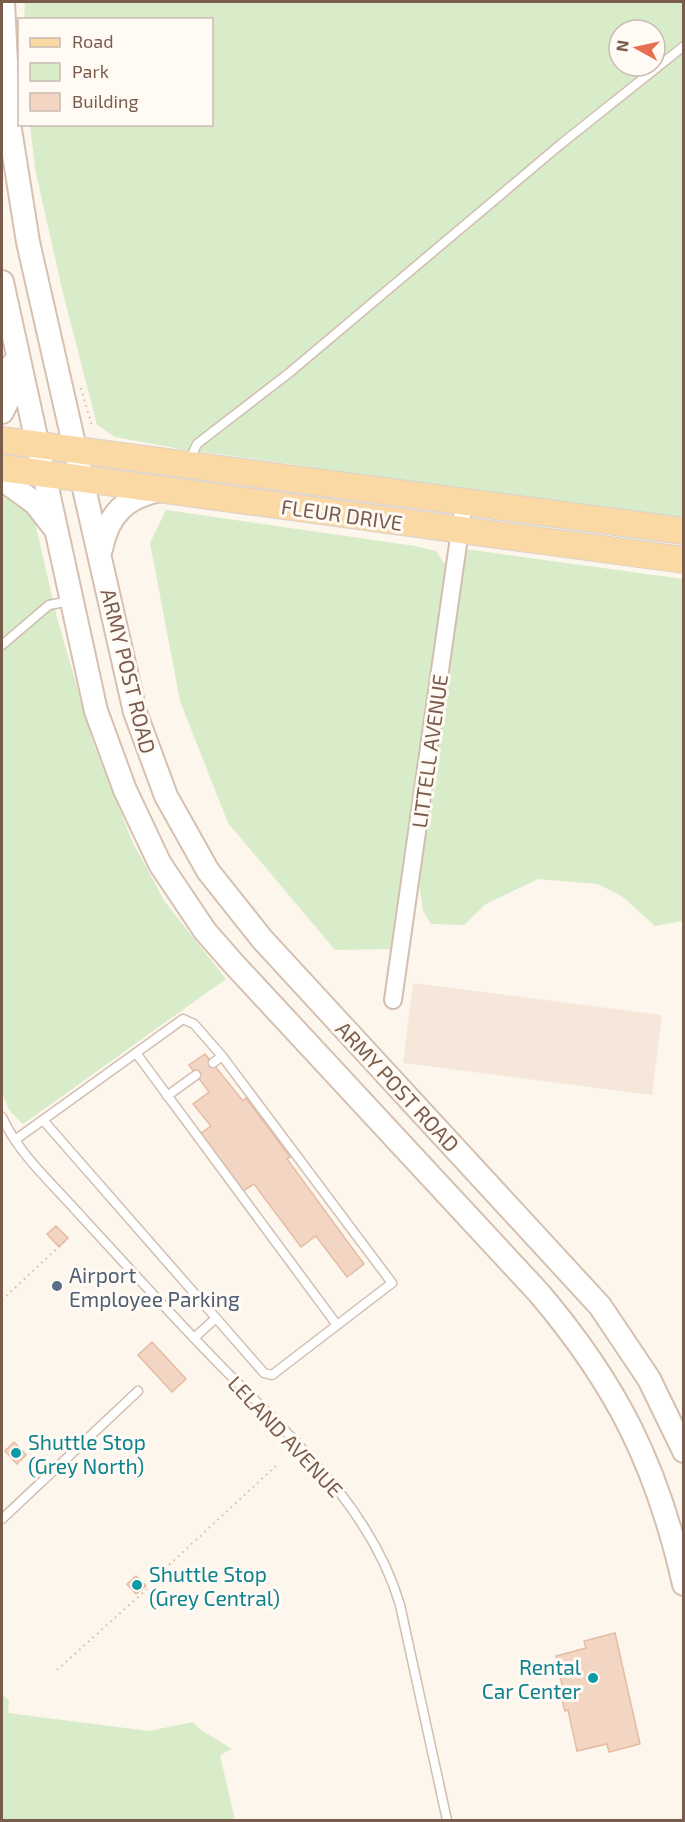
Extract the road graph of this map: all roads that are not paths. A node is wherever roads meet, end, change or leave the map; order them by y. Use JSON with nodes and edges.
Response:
{"nodes":[{"id":1,"x":3,"y":2,"type":"edge"},
{"id":2,"x":684,"y":46,"type":"edge"},
{"id":3,"x":2,"y":282,"type":"edge"},
{"id":4,"x":15,"y":344,"type":"junction"},
{"id":5,"x":2,"y":412,"type":"edge"},
{"id":6,"x":2,"y":440,"type":"edge"},
{"id":7,"x":39,"y":445,"type":"junction"},
{"id":8,"x":77,"y":449,"type":"junction"},
{"id":9,"x":188,"y":464,"type":"junction"},
{"id":10,"x":2,"y":468,"type":"edge"},
{"id":11,"x":45,"y":473,"type":"junction"},
{"id":12,"x":83,"y":478,"type":"junction"},
{"id":13,"x":2,"y":479,"type":"edge"},
{"id":14,"x":167,"y":489,"type":"junction"},
{"id":15,"x":464,"y":502,"type":"junction"},
{"id":16,"x":461,"y":530,"type":"junction"},
{"id":17,"x":57,"y":531,"type":"junction"},
{"id":18,"x":684,"y":531,"type":"edge"},
{"id":19,"x":100,"y":554,"type":"junction"},
{"id":20,"x":684,"y":560,"type":"edge"},
{"id":21,"x":72,"y":600,"type":"junction"},
{"id":22,"x":2,"y":645,"type":"edge"},
{"id":23,"x":393,"y":1000,"type":"dead end"},
{"id":24,"x":136,"y":1053,"type":"junction"},
{"id":25,"x":222,"y":1056,"type":"junction"},
{"id":26,"x":213,"y":1063,"type":"dead end"},
{"id":27,"x":196,"y":1075,"type":"dead end"},
{"id":28,"x":167,"y":1096,"type":"junction"},
{"id":29,"x":2,"y":1118,"type":"edge"},
{"id":30,"x":43,"y":1120,"type":"junction"},
{"id":31,"x":15,"y":1140,"type":"junction"},
{"id":32,"x":216,"y":1318,"type":"junction"},
{"id":33,"x":337,"y":1325,"type":"junction"},
{"id":34,"x":194,"y":1338,"type":"junction"},
{"id":35,"x":138,"y":1391,"type":"dead end"},
{"id":36,"x":684,"y":1451,"type":"edge"},
{"id":37,"x":2,"y":1519,"type":"edge"},
{"id":38,"x":684,"y":1584,"type":"edge"},
{"id":39,"x":447,"y":1821,"type":"edge"}],
"edges":[{"from":1,"to":8,"type":"main road","name":"ARMY POST ROAD"},
{"from":2,"to":9,"type":"lane"},
{"from":3,"to":4,"type":"main road","name":"ARMY POST ROAD"},
{"from":4,"to":5,"type":"main road"},
{"from":4,"to":7,"type":"main road","name":"ARMY POST ROAD"},
{"from":6,"to":7,"type":"main road","name":"FLEUR DRIVE"},
{"from":7,"to":8,"type":"main road","name":"FLEUR DRIVE"},
{"from":7,"to":11,"type":"main road","name":"ARMY POST ROAD"},
{"from":8,"to":9,"type":"main road","name":"FLEUR DRIVE"},
{"from":8,"to":12,"type":"main road","name":"ARMY POST ROAD"},
{"from":9,"to":15,"type":"main road","name":"FLEUR DRIVE"},
{"from":10,"to":11,"type":"main road","name":"FLEUR DRIVE"},
{"from":11,"to":12,"type":"main road","name":"FLEUR DRIVE"},
{"from":11,"to":17,"type":"main road","name":"ARMY POST ROAD"},
{"from":12,"to":14,"type":"main road","name":"FLEUR DRIVE"},
{"from":12,"to":19,"type":"main road","name":"ARMY POST ROAD"},
{"from":13,"to":17,"type":"main road"},
{"from":14,"to":16,"type":"main road","name":"FLEUR DRIVE"},
{"from":14,"to":19,"type":"main road"},
{"from":15,"to":16,"type":"street","name":"LITTELL AVENUE"},
{"from":15,"to":18,"type":"main road","name":"FLEUR DRIVE"},
{"from":16,"to":20,"type":"main road","name":"FLEUR DRIVE"},
{"from":16,"to":23,"type":"street","name":"LITTELL AVENUE"},
{"from":17,"to":21,"type":"main road","name":"ARMY POST ROAD"},
{"from":19,"to":36,"type":"main road","name":"ARMY POST ROAD"},
{"from":21,"to":22,"type":"lane"},
{"from":21,"to":38,"type":"main road","name":"ARMY POST ROAD"},
{"from":24,"to":25,"type":"lane"},
{"from":24,"to":28,"type":"lane"},
{"from":24,"to":30,"type":"lane"},
{"from":25,"to":26,"type":"lane"},
{"from":25,"to":33,"type":"lane"},
{"from":27,"to":28,"type":"lane"},
{"from":28,"to":33,"type":"lane"},
{"from":29,"to":31,"type":"lane","name":"LELAND AVENUE"},
{"from":30,"to":31,"type":"lane"},
{"from":30,"to":32,"type":"lane"},
{"from":31,"to":34,"type":"lane","name":"LELAND AVENUE"},
{"from":32,"to":33,"type":"lane"},
{"from":32,"to":34,"type":"lane"},
{"from":34,"to":39,"type":"lane","name":"LELAND AVENUE"},
{"from":35,"to":37,"type":"lane"}]}
